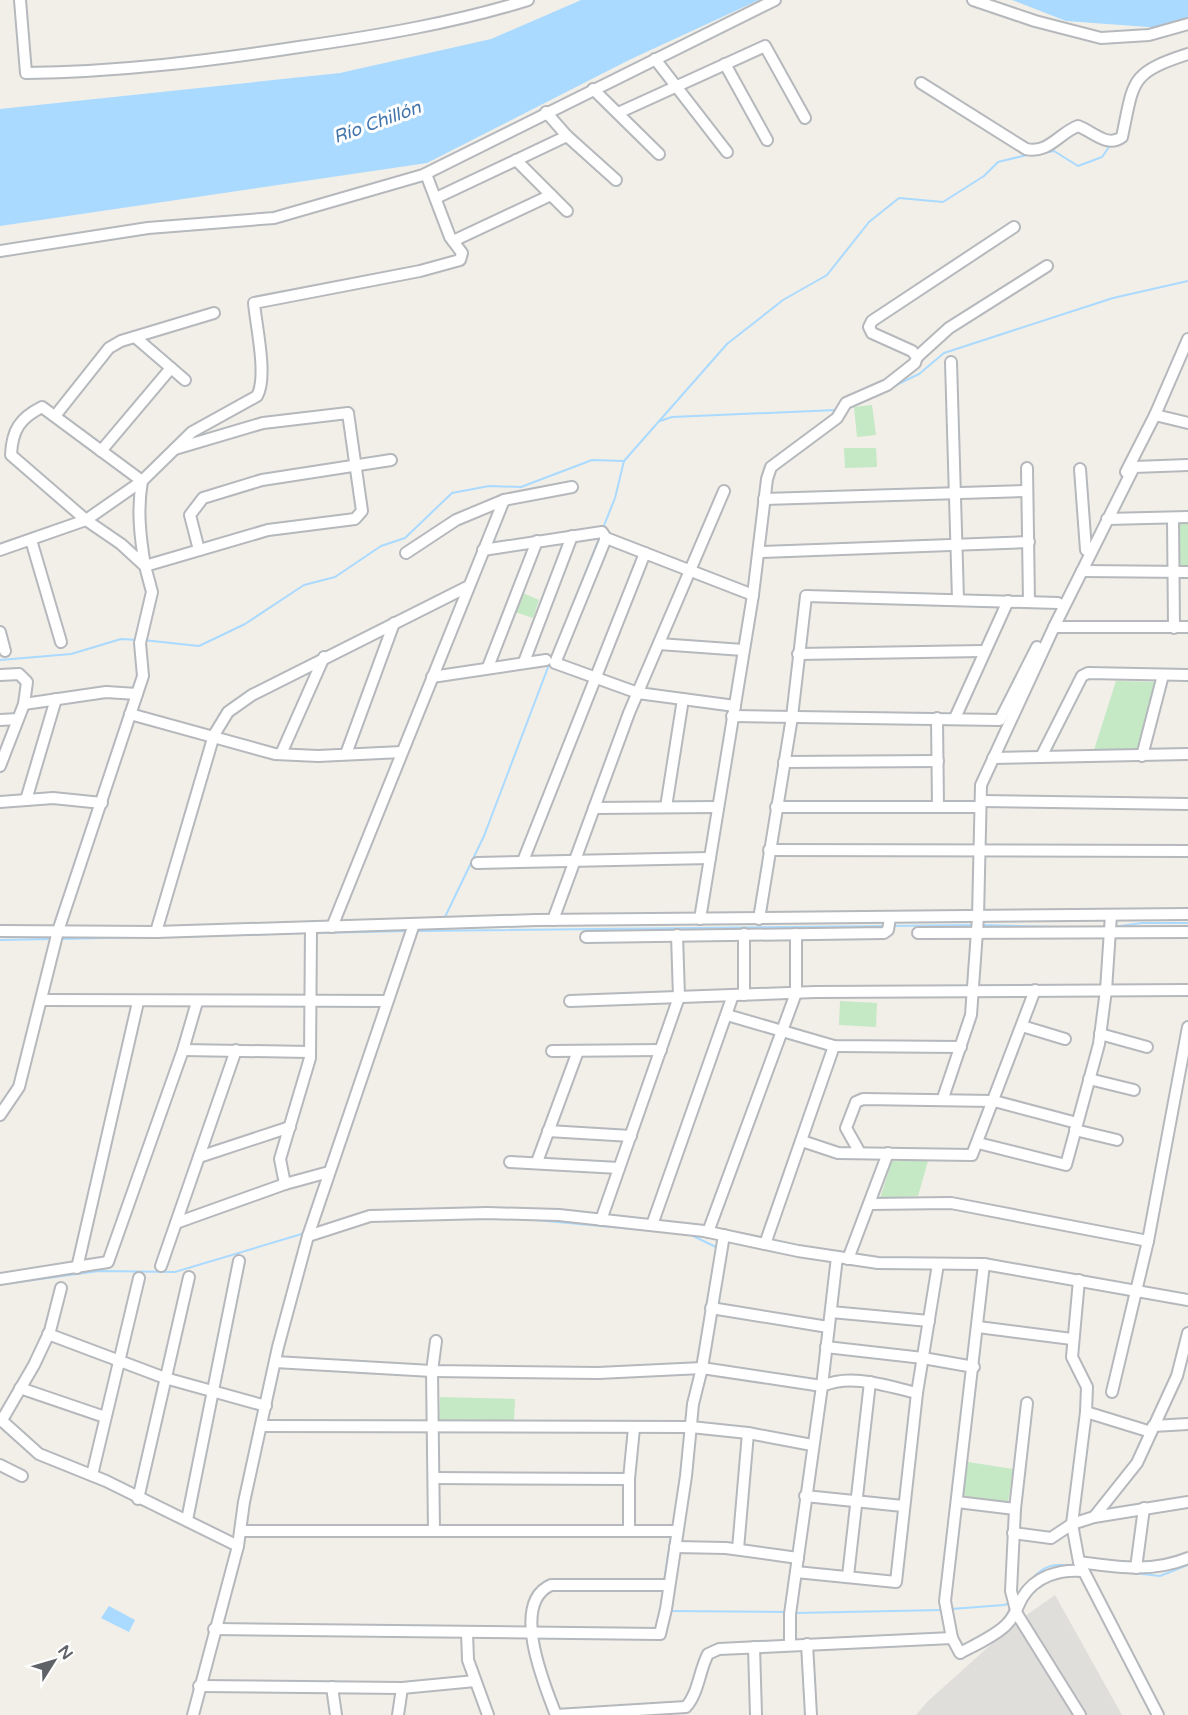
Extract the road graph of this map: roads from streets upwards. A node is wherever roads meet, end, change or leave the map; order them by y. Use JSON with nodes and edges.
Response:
{"nodes":[{"id":1,"x":20,"y":0,"type":"edge"},
{"id":2,"x":528,"y":0,"type":"edge"},
{"id":3,"x":775,"y":0,"type":"edge"},
{"id":4,"x":973,"y":0,"type":"edge"},
{"id":5,"x":1188,"y":24,"type":"edge"},
{"id":6,"x":1188,"y":54,"type":"edge"},
{"id":7,"x":655,"y":58,"type":"junction"},
{"id":8,"x":725,"y":64,"type":"junction"},
{"id":9,"x":921,"y":83,"type":"dead end"},
{"id":10,"x":676,"y":86,"type":"junction"},
{"id":11,"x":593,"y":89,"type":"junction"},
{"id":12,"x":546,"y":112,"type":"junction"},
{"id":13,"x":618,"y":113,"type":"junction"},
{"id":14,"x":805,"y":118,"type":"dead end"},
{"id":15,"x":567,"y":136,"type":"junction"},
{"id":16,"x":767,"y":140,"type":"dead end"},
{"id":17,"x":727,"y":152,"type":"dead end"},
{"id":18,"x":659,"y":154,"type":"dead end"},
{"id":19,"x":516,"y":160,"type":"junction"},
{"id":20,"x":426,"y":174,"type":"junction"},
{"id":21,"x":616,"y":180,"type":"dead end"},
{"id":22,"x":551,"y":195,"type":"junction"},
{"id":23,"x":436,"y":198,"type":"junction"},
{"id":24,"x":567,"y":211,"type":"dead end"},
{"id":25,"x":1014,"y":227,"type":"dead end"},
{"id":26,"x":453,"y":241,"type":"junction"},
{"id":27,"x":0,"y":251,"type":"edge"},
{"id":28,"x":1047,"y":266,"type":"dead end"},
{"id":29,"x":214,"y":313,"type":"dead end"},
{"id":30,"x":135,"y":337,"type":"junction"},
{"id":31,"x":1188,"y":339,"type":"edge"},
{"id":32,"x":917,"y":357,"type":"junction"},
{"id":33,"x":951,"y":362,"type":"dead end"},
{"id":34,"x":171,"y":368,"type":"junction"},
{"id":35,"x":1176,"y":368,"type":"junction"},
{"id":36,"x":1188,"y":372,"type":"edge"},
{"id":37,"x":185,"y":380,"type":"dead end"},
{"id":38,"x":1155,"y":415,"type":"junction"},
{"id":39,"x":55,"y":416,"type":"junction"},
{"id":40,"x":1188,"y":423,"type":"edge"},
{"id":41,"x":175,"y":449,"type":"junction"},
{"id":42,"x":101,"y":451,"type":"junction"},
{"id":43,"x":391,"y":460,"type":"dead end"},
{"id":44,"x":1188,"y":465,"type":"edge"},
{"id":45,"x":354,"y":466,"type":"junction"},
{"id":46,"x":1027,"y":468,"type":"dead end"},
{"id":47,"x":1080,"y":469,"type":"dead end"},
{"id":48,"x":142,"y":481,"type":"junction"},
{"id":49,"x":572,"y":487,"type":"dead end"},
{"id":50,"x":1028,"y":490,"type":"junction"},
{"id":51,"x":724,"y":491,"type":"dead end"},
{"id":52,"x":955,"y":493,"type":"junction"},
{"id":53,"x":504,"y":500,"type":"junction"},
{"id":54,"x":764,"y":500,"type":"junction"},
{"id":55,"x":1188,"y":517,"type":"edge"},
{"id":56,"x":1173,"y":518,"type":"junction"},
{"id":57,"x":1107,"y":519,"type":"junction"},
{"id":58,"x":86,"y":520,"type":"junction"},
{"id":59,"x":572,"y":536,"type":"junction"},
{"id":60,"x":606,"y":538,"type":"junction"},
{"id":61,"x":0,"y":539,"type":"edge"},
{"id":62,"x":31,"y":540,"type":"junction"},
{"id":63,"x":537,"y":541,"type":"junction"},
{"id":64,"x":1029,"y":542,"type":"junction"},
{"id":65,"x":958,"y":545,"type":"junction"},
{"id":66,"x":5,"y":548,"type":"edge"},
{"id":67,"x":199,"y":550,"type":"junction"},
{"id":68,"x":483,"y":550,"type":"junction"},
{"id":69,"x":1086,"y":550,"type":"junction"},
{"id":70,"x":759,"y":552,"type":"junction"},
{"id":71,"x":406,"y":553,"type":"dead end"},
{"id":72,"x":645,"y":553,"type":"junction"},
{"id":73,"x":145,"y":566,"type":"junction"},
{"id":74,"x":690,"y":571,"type":"junction"},
{"id":75,"x":1082,"y":571,"type":"junction"},
{"id":76,"x":1173,"y":572,"type":"junction"},
{"id":77,"x":1188,"y":572,"type":"edge"},
{"id":78,"x":468,"y":587,"type":"junction"},
{"id":79,"x":753,"y":596,"type":"junction"},
{"id":80,"x":958,"y":599,"type":"junction"},
{"id":81,"x":1008,"y":601,"type":"junction"},
{"id":82,"x":1029,"y":602,"type":"junction"},
{"id":83,"x":1058,"y":603,"type":"junction"},
{"id":84,"x":394,"y":623,"type":"junction"},
{"id":85,"x":1054,"y":627,"type":"junction"},
{"id":86,"x":1188,"y":627,"type":"edge"},
{"id":87,"x":1174,"y":628,"type":"junction"},
{"id":88,"x":0,"y":632,"type":"edge"},
{"id":89,"x":61,"y":642,"type":"dead end"},
{"id":90,"x":659,"y":644,"type":"junction"},
{"id":91,"x":743,"y":650,"type":"junction"},
{"id":92,"x":5,"y":651,"type":"dead end"},
{"id":93,"x":983,"y":651,"type":"junction"},
{"id":94,"x":798,"y":654,"type":"junction"},
{"id":95,"x":324,"y":657,"type":"junction"},
{"id":96,"x":546,"y":660,"type":"dead end"},
{"id":97,"x":524,"y":662,"type":"junction"},
{"id":98,"x":488,"y":667,"type":"junction"},
{"id":99,"x":0,"y":675,"type":"edge"},
{"id":100,"x":1163,"y":675,"type":"junction"},
{"id":101,"x":1188,"y":675,"type":"edge"},
{"id":102,"x":432,"y":677,"type":"junction"},
{"id":103,"x":595,"y":677,"type":"junction"},
{"id":104,"x":638,"y":693,"type":"junction"},
{"id":105,"x":137,"y":694,"type":"junction"},
{"id":106,"x":56,"y":699,"type":"junction"},
{"id":107,"x":683,"y":699,"type":"junction"},
{"id":108,"x":24,"y":704,"type":"junction"},
{"id":109,"x":733,"y":711,"type":"junction"},
{"id":110,"x":130,"y":714,"type":"junction"},
{"id":111,"x":792,"y":717,"type":"junction"},
{"id":112,"x":937,"y":718,"type":"junction"},
{"id":113,"x":955,"y":718,"type":"junction"},
{"id":114,"x":18,"y":719,"type":"junction"},
{"id":115,"x":0,"y":720,"type":"edge"},
{"id":116,"x":214,"y":735,"type":"junction"},
{"id":117,"x":402,"y":752,"type":"junction"},
{"id":118,"x":280,"y":754,"type":"junction"},
{"id":119,"x":346,"y":754,"type":"junction"},
{"id":120,"x":1188,"y":754,"type":"edge"},
{"id":121,"x":1142,"y":756,"type":"junction"},
{"id":122,"x":1041,"y":757,"type":"junction"},
{"id":123,"x":993,"y":758,"type":"junction"},
{"id":124,"x":938,"y":761,"type":"junction"},
{"id":125,"x":784,"y":762,"type":"junction"},
{"id":126,"x":0,"y":766,"type":"edge"},
{"id":127,"x":26,"y":800,"type":"junction"},
{"id":128,"x":0,"y":802,"type":"edge"},
{"id":129,"x":102,"y":803,"type":"junction"},
{"id":130,"x":981,"y":804,"type":"junction"},
{"id":131,"x":1188,"y":804,"type":"edge"},
{"id":132,"x":666,"y":807,"type":"junction"},
{"id":133,"x":717,"y":807,"type":"junction"},
{"id":134,"x":776,"y":807,"type":"junction"},
{"id":135,"x":938,"y":807,"type":"junction"},
{"id":136,"x":594,"y":808,"type":"junction"},
{"id":137,"x":769,"y":850,"type":"junction"},
{"id":138,"x":980,"y":850,"type":"junction"},
{"id":139,"x":1188,"y":851,"type":"edge"},
{"id":140,"x":710,"y":858,"type":"junction"},
{"id":141,"x":576,"y":860,"type":"junction"},
{"id":142,"x":523,"y":861,"type":"junction"},
{"id":143,"x":477,"y":863,"type":"dead end"},
{"id":144,"x":1188,"y":914,"type":"edge"},
{"id":145,"x":1111,"y":915,"type":"junction"},
{"id":146,"x":978,"y":917,"type":"junction"},
{"id":147,"x":890,"y":918,"type":"junction"},
{"id":148,"x":700,"y":919,"type":"junction"},
{"id":149,"x":756,"y":919,"type":"junction"},
{"id":150,"x":553,"y":920,"type":"junction"},
{"id":151,"x":414,"y":924,"type":"junction"},
{"id":152,"x":332,"y":927,"type":"junction"},
{"id":153,"x":311,"y":928,"type":"junction"},
{"id":154,"x":58,"y":931,"type":"junction"},
{"id":155,"x":0,"y":932,"type":"edge"},
{"id":156,"x":156,"y":932,"type":"junction"},
{"id":157,"x":977,"y":932,"type":"junction"},
{"id":158,"x":1110,"y":932,"type":"junction"},
{"id":159,"x":1188,"y":932,"type":"edge"},
{"id":160,"x":796,"y":933,"type":"junction"},
{"id":161,"x":918,"y":933,"type":"dead end"},
{"id":162,"x":749,"y":934,"type":"junction"},
{"id":163,"x":677,"y":935,"type":"junction"},
{"id":164,"x":586,"y":937,"type":"dead end"},
{"id":165,"x":1035,"y":990,"type":"junction"},
{"id":166,"x":1106,"y":990,"type":"junction"},
{"id":167,"x":1188,"y":990,"type":"edge"},
{"id":168,"x":973,"y":991,"type":"junction"},
{"id":169,"x":796,"y":993,"type":"junction"},
{"id":170,"x":738,"y":995,"type":"junction"},
{"id":171,"x":679,"y":997,"type":"junction"},
{"id":172,"x":41,"y":1000,"type":"junction"},
{"id":173,"x":312,"y":1001,"type":"junction"},
{"id":174,"x":387,"y":1001,"type":"junction"},
{"id":175,"x":570,"y":1001,"type":"dead end"},
{"id":176,"x":138,"y":1002,"type":"junction"},
{"id":177,"x":197,"y":1002,"type":"junction"},
{"id":178,"x":727,"y":1015,"type":"junction"},
{"id":179,"x":1022,"y":1026,"type":"junction"},
{"id":180,"x":1188,"y":1027,"type":"edge"},
{"id":181,"x":783,"y":1031,"type":"junction"},
{"id":182,"x":1100,"y":1034,"type":"junction"},
{"id":183,"x":1065,"y":1039,"type":"dead end"},
{"id":184,"x":834,"y":1046,"type":"junction"},
{"id":185,"x":961,"y":1047,"type":"junction"},
{"id":186,"x":1147,"y":1047,"type":"dead end"},
{"id":187,"x":183,"y":1050,"type":"junction"},
{"id":188,"x":236,"y":1050,"type":"junction"},
{"id":189,"x":661,"y":1050,"type":"junction"},
{"id":190,"x":552,"y":1051,"type":"dead end"},
{"id":191,"x":578,"y":1051,"type":"junction"},
{"id":192,"x":310,"y":1052,"type":"junction"},
{"id":193,"x":1089,"y":1080,"type":"junction"},
{"id":194,"x":1134,"y":1090,"type":"dead end"},
{"id":195,"x":943,"y":1098,"type":"junction"},
{"id":196,"x":994,"y":1101,"type":"junction"},
{"id":197,"x":0,"y":1115,"type":"edge"},
{"id":198,"x":1076,"y":1126,"type":"junction"},
{"id":199,"x":290,"y":1127,"type":"junction"},
{"id":200,"x":548,"y":1131,"type":"junction"},
{"id":201,"x":631,"y":1136,"type":"junction"},
{"id":202,"x":1117,"y":1140,"type":"dead end"},
{"id":203,"x":802,"y":1141,"type":"junction"},
{"id":204,"x":978,"y":1143,"type":"junction"},
{"id":205,"x":860,"y":1153,"type":"junction"},
{"id":206,"x":888,"y":1154,"type":"junction"},
{"id":207,"x":198,"y":1157,"type":"junction"},
{"id":208,"x":510,"y":1162,"type":"dead end"},
{"id":209,"x":537,"y":1162,"type":"junction"},
{"id":210,"x":619,"y":1168,"type":"junction"},
{"id":211,"x":329,"y":1172,"type":"junction"},
{"id":212,"x":285,"y":1184,"type":"junction"},
{"id":213,"x":869,"y":1204,"type":"junction"},
{"id":214,"x":601,"y":1220,"type":"junction"},
{"id":215,"x":176,"y":1223,"type":"junction"},
{"id":216,"x":652,"y":1225,"type":"junction"},
{"id":217,"x":708,"y":1232,"type":"junction"},
{"id":218,"x":724,"y":1235,"type":"junction"},
{"id":219,"x":308,"y":1236,"type":"junction"},
{"id":220,"x":1148,"y":1241,"type":"junction"},
{"id":221,"x":765,"y":1244,"type":"junction"},
{"id":222,"x":843,"y":1258,"type":"junction"},
{"id":223,"x":239,"y":1261,"type":"dead end"},
{"id":224,"x":938,"y":1264,"type":"junction"},
{"id":225,"x":984,"y":1264,"type":"junction"},
{"id":226,"x":161,"y":1266,"type":"dead end"},
{"id":227,"x":77,"y":1268,"type":"junction"},
{"id":228,"x":189,"y":1277,"type":"dead end"},
{"id":229,"x":139,"y":1278,"type":"dead end"},
{"id":230,"x":0,"y":1279,"type":"edge"},
{"id":231,"x":1079,"y":1280,"type":"junction"},
{"id":232,"x":61,"y":1288,"type":"dead end"},
{"id":233,"x":1137,"y":1290,"type":"junction"},
{"id":234,"x":1188,"y":1300,"type":"edge"},
{"id":235,"x":711,"y":1308,"type":"junction"},
{"id":236,"x":831,"y":1312,"type":"junction"},
{"id":237,"x":929,"y":1321,"type":"junction"},
{"id":238,"x":978,"y":1327,"type":"junction"},
{"id":239,"x":828,"y":1328,"type":"junction"},
{"id":240,"x":1188,"y":1333,"type":"edge"},
{"id":241,"x":48,"y":1334,"type":"junction"},
{"id":242,"x":1072,"y":1339,"type":"junction"},
{"id":243,"x":436,"y":1341,"type":"dead end"},
{"id":244,"x":825,"y":1347,"type":"junction"},
{"id":245,"x":923,"y":1358,"type":"junction"},
{"id":246,"x":118,"y":1360,"type":"junction"},
{"id":247,"x":275,"y":1362,"type":"junction"},
{"id":248,"x":974,"y":1367,"type":"junction"},
{"id":249,"x":702,"y":1368,"type":"junction"},
{"id":250,"x":432,"y":1371,"type":"junction"},
{"id":251,"x":165,"y":1378,"type":"junction"},
{"id":252,"x":870,"y":1382,"type":"junction"},
{"id":253,"x":822,"y":1386,"type":"junction"},
{"id":254,"x":20,"y":1388,"type":"junction"},
{"id":255,"x":213,"y":1392,"type":"junction"},
{"id":256,"x":1112,"y":1392,"type":"dead end"},
{"id":257,"x":917,"y":1393,"type":"junction"},
{"id":258,"x":1027,"y":1403,"type":"dead end"},
{"id":259,"x":266,"y":1406,"type":"junction"},
{"id":260,"x":1086,"y":1412,"type":"junction"},
{"id":261,"x":105,"y":1417,"type":"junction"},
{"id":262,"x":1,"y":1419,"type":"edge"},
{"id":263,"x":1188,"y":1424,"type":"edge"},
{"id":264,"x":262,"y":1426,"type":"junction"},
{"id":265,"x":434,"y":1427,"type":"junction"},
{"id":266,"x":691,"y":1427,"type":"junction"},
{"id":267,"x":634,"y":1428,"type":"junction"},
{"id":268,"x":1152,"y":1429,"type":"junction"},
{"id":269,"x":748,"y":1433,"type":"junction"},
{"id":270,"x":812,"y":1445,"type":"junction"},
{"id":271,"x":0,"y":1465,"type":"edge"},
{"id":272,"x":92,"y":1475,"type":"junction"},
{"id":273,"x":22,"y":1476,"type":"dead end"},
{"id":274,"x":434,"y":1478,"type":"junction"},
{"id":275,"x":629,"y":1479,"type":"junction"},
{"id":276,"x":805,"y":1496,"type":"junction"},
{"id":277,"x":138,"y":1499,"type":"junction"},
{"id":278,"x":855,"y":1501,"type":"junction"},
{"id":279,"x":957,"y":1502,"type":"junction"},
{"id":280,"x":1188,"y":1502,"type":"edge"},
{"id":281,"x":903,"y":1506,"type":"junction"},
{"id":282,"x":1144,"y":1508,"type":"junction"},
{"id":283,"x":1015,"y":1509,"type":"junction"},
{"id":284,"x":1094,"y":1516,"type":"junction"},
{"id":285,"x":187,"y":1520,"type":"junction"},
{"id":286,"x":1072,"y":1524,"type":"junction"},
{"id":287,"x":434,"y":1530,"type":"junction"},
{"id":288,"x":241,"y":1531,"type":"junction"},
{"id":289,"x":629,"y":1531,"type":"junction"},
{"id":290,"x":677,"y":1531,"type":"junction"},
{"id":291,"x":1013,"y":1533,"type":"junction"},
{"id":292,"x":238,"y":1546,"type":"junction"},
{"id":293,"x":675,"y":1547,"type":"junction"},
{"id":294,"x":738,"y":1549,"type":"junction"},
{"id":295,"x":798,"y":1558,"type":"junction"},
{"id":296,"x":1188,"y":1558,"type":"edge"},
{"id":297,"x":1081,"y":1566,"type":"junction"},
{"id":298,"x":1136,"y":1568,"type":"junction"},
{"id":299,"x":796,"y":1572,"type":"junction"},
{"id":300,"x":848,"y":1576,"type":"junction"},
{"id":301,"x":669,"y":1585,"type":"junction"},
{"id":302,"x":1017,"y":1614,"type":"junction"},
{"id":303,"x":214,"y":1629,"type":"junction"},
{"id":304,"x":467,"y":1632,"type":"junction"},
{"id":305,"x":532,"y":1633,"type":"junction"},
{"id":306,"x":952,"y":1638,"type":"junction"},
{"id":307,"x":790,"y":1644,"type":"junction"},
{"id":308,"x":807,"y":1644,"type":"junction"},
{"id":309,"x":754,"y":1647,"type":"junction"},
{"id":310,"x":475,"y":1681,"type":"junction"},
{"id":311,"x":199,"y":1686,"type":"junction"},
{"id":312,"x":332,"y":1687,"type":"junction"},
{"id":313,"x":402,"y":1688,"type":"junction"},
{"id":314,"x":689,"y":1711,"type":"edge"},
{"id":315,"x":627,"y":1713,"type":"edge"},
{"id":316,"x":193,"y":1715,"type":"edge"},
{"id":317,"x":336,"y":1715,"type":"edge"},
{"id":318,"x":398,"y":1715,"type":"edge"},
{"id":319,"x":488,"y":1715,"type":"edge"},
{"id":320,"x":556,"y":1715,"type":"edge"},
{"id":321,"x":756,"y":1715,"type":"edge"},
{"id":322,"x":811,"y":1715,"type":"edge"},
{"id":323,"x":1080,"y":1715,"type":"edge"},
{"id":324,"x":1158,"y":1715,"type":"edge"}],
"edges":[{"from":1,"to":2,"type":"street"},
{"from":3,"to":7,"type":"street"},
{"from":4,"to":5,"type":"street"},
{"from":6,"to":9,"type":"street"},
{"from":7,"to":10,"type":"street"},
{"from":7,"to":11,"type":"street"},
{"from":8,"to":10,"type":"street"},
{"from":8,"to":14,"type":"street"},
{"from":8,"to":16,"type":"street"},
{"from":10,"to":13,"type":"street"},
{"from":10,"to":17,"type":"street"},
{"from":11,"to":12,"type":"street"},
{"from":11,"to":13,"type":"street"},
{"from":12,"to":15,"type":"street"},
{"from":12,"to":20,"type":"street"},
{"from":13,"to":18,"type":"street"},
{"from":15,"to":19,"type":"street"},
{"from":15,"to":21,"type":"street"},
{"from":19,"to":22,"type":"street"},
{"from":19,"to":23,"type":"street"},
{"from":20,"to":23,"type":"street"},
{"from":20,"to":27,"type":"street"},
{"from":22,"to":24,"type":"street"},
{"from":22,"to":26,"type":"street"},
{"from":23,"to":26,"type":"street"},
{"from":25,"to":32,"type":"street"},
{"from":26,"to":41,"type":"street"},
{"from":28,"to":32,"type":"street"},
{"from":29,"to":30,"type":"street"},
{"from":30,"to":34,"type":"street"},
{"from":30,"to":39,"type":"street"},
{"from":31,"to":35,"type":"street"},
{"from":32,"to":54,"type":"street"},
{"from":33,"to":52,"type":"street"},
{"from":34,"to":37,"type":"street"},
{"from":34,"to":42,"type":"street"},
{"from":35,"to":36,"type":"street"},
{"from":35,"to":38,"type":"street"},
{"from":38,"to":40,"type":"street"},
{"from":38,"to":69,"type":"street"},
{"from":39,"to":42,"type":"street"},
{"from":39,"to":58,"type":"street"},
{"from":41,"to":45,"type":"street"},
{"from":41,"to":48,"type":"street"},
{"from":42,"to":48,"type":"street"},
{"from":43,"to":45,"type":"street"},
{"from":44,"to":57,"type":"street"},
{"from":45,"to":67,"type":"street"},
{"from":45,"to":67,"type":"street"},
{"from":46,"to":50,"type":"street"},
{"from":47,"to":69,"type":"street"},
{"from":48,"to":58,"type":"street"},
{"from":48,"to":73,"type":"street"},
{"from":49,"to":53,"type":"street"},
{"from":50,"to":52,"type":"street"},
{"from":50,"to":64,"type":"street"},
{"from":51,"to":74,"type":"street"},
{"from":52,"to":54,"type":"street"},
{"from":52,"to":65,"type":"street"},
{"from":53,"to":68,"type":"street"},
{"from":53,"to":71,"type":"street"},
{"from":54,"to":70,"type":"street"},
{"from":55,"to":56,"type":"street"},
{"from":56,"to":57,"type":"street"},
{"from":56,"to":76,"type":"street"},
{"from":57,"to":75,"type":"street"},
{"from":58,"to":62,"type":"street"},
{"from":58,"to":73,"type":"street"},
{"from":59,"to":60,"type":"street"},
{"from":59,"to":63,"type":"street"},
{"from":59,"to":97,"type":"street"},
{"from":60,"to":72,"type":"street"},
{"from":60,"to":103,"type":"street"},
{"from":61,"to":66,"type":"street"},
{"from":62,"to":66,"type":"street"},
{"from":62,"to":89,"type":"street"},
{"from":63,"to":68,"type":"street"},
{"from":63,"to":98,"type":"street"},
{"from":64,"to":65,"type":"street"},
{"from":64,"to":82,"type":"street"},
{"from":65,"to":70,"type":"street"},
{"from":65,"to":80,"type":"street"},
{"from":67,"to":73,"type":"street"},
{"from":68,"to":78,"type":"street"},
{"from":69,"to":83,"type":"street"},
{"from":70,"to":79,"type":"street"},
{"from":72,"to":74,"type":"street"},
{"from":72,"to":103,"type":"street"},
{"from":73,"to":105,"type":"street"},
{"from":74,"to":79,"type":"street"},
{"from":74,"to":90,"type":"street"},
{"from":75,"to":76,"type":"street"},
{"from":75,"to":85,"type":"street"},
{"from":76,"to":77,"type":"street"},
{"from":76,"to":87,"type":"street"},
{"from":78,"to":84,"type":"street"},
{"from":78,"to":102,"type":"street"},
{"from":79,"to":91,"type":"street"},
{"from":80,"to":81,"type":"street"},
{"from":80,"to":94,"type":"street"},
{"from":81,"to":82,"type":"street"},
{"from":81,"to":93,"type":"street"},
{"from":82,"to":83,"type":"street"},
{"from":83,"to":113,"type":"street"},
{"from":84,"to":95,"type":"street"},
{"from":84,"to":119,"type":"street"},
{"from":85,"to":87,"type":"street"},
{"from":85,"to":123,"type":"street"},
{"from":86,"to":87,"type":"street"},
{"from":88,"to":92,"type":"street"},
{"from":90,"to":91,"type":"street"},
{"from":90,"to":104,"type":"street"},
{"from":91,"to":109,"type":"street"},
{"from":93,"to":94,"type":"street"},
{"from":93,"to":113,"type":"street"},
{"from":94,"to":111,"type":"street"},
{"from":95,"to":116,"type":"street"},
{"from":95,"to":118,"type":"street"},
{"from":96,"to":97,"type":"street"},
{"from":97,"to":98,"type":"street"},
{"from":98,"to":102,"type":"street"},
{"from":99,"to":108,"type":"street"},
{"from":100,"to":101,"type":"street"},
{"from":100,"to":121,"type":"street"},
{"from":100,"to":122,"type":"street"},
{"from":102,"to":117,"type":"street"},
{"from":103,"to":104,"type":"street"},
{"from":103,"to":142,"type":"street"},
{"from":104,"to":107,"type":"street"},
{"from":104,"to":136,"type":"street"},
{"from":105,"to":106,"type":"street"},
{"from":105,"to":110,"type":"street"},
{"from":106,"to":108,"type":"street"},
{"from":106,"to":127,"type":"street"},
{"from":107,"to":109,"type":"street"},
{"from":107,"to":132,"type":"street"},
{"from":108,"to":114,"type":"street"},
{"from":109,"to":111,"type":"street"},
{"from":109,"to":133,"type":"street"},
{"from":110,"to":116,"type":"street"},
{"from":110,"to":129,"type":"street"},
{"from":111,"to":112,"type":"street"},
{"from":111,"to":125,"type":"street"},
{"from":112,"to":113,"type":"street"},
{"from":112,"to":124,"type":"street"},
{"from":114,"to":115,"type":"street"},
{"from":114,"to":126,"type":"street"},
{"from":116,"to":118,"type":"street"},
{"from":116,"to":156,"type":"street"},
{"from":117,"to":119,"type":"street"},
{"from":117,"to":152,"type":"street"},
{"from":118,"to":119,"type":"street"},
{"from":120,"to":121,"type":"street"},
{"from":121,"to":122,"type":"street"},
{"from":122,"to":123,"type":"street"},
{"from":123,"to":130,"type":"street"},
{"from":124,"to":125,"type":"street"},
{"from":124,"to":135,"type":"street"},
{"from":125,"to":134,"type":"street"},
{"from":127,"to":128,"type":"street"},
{"from":127,"to":129,"type":"street"},
{"from":129,"to":154,"type":"street"},
{"from":130,"to":131,"type":"street"},
{"from":130,"to":135,"type":"street"},
{"from":130,"to":138,"type":"street"},
{"from":132,"to":133,"type":"street"},
{"from":132,"to":136,"type":"street"},
{"from":133,"to":140,"type":"street"},
{"from":134,"to":135,"type":"street"},
{"from":134,"to":137,"type":"street"},
{"from":136,"to":141,"type":"street"},
{"from":137,"to":138,"type":"street"},
{"from":137,"to":149,"type":"street"},
{"from":138,"to":139,"type":"street"},
{"from":138,"to":146,"type":"street"},
{"from":140,"to":141,"type":"street"},
{"from":140,"to":148,"type":"street"},
{"from":141,"to":142,"type":"street"},
{"from":141,"to":150,"type":"street"},
{"from":142,"to":143,"type":"street"},
{"from":144,"to":145,"type":"street"},
{"from":145,"to":146,"type":"street"},
{"from":145,"to":158,"type":"street"},
{"from":146,"to":147,"type":"street"},
{"from":146,"to":157,"type":"street"},
{"from":147,"to":149,"type":"street"},
{"from":147,"to":160,"type":"street"},
{"from":148,"to":149,"type":"street"},
{"from":148,"to":150,"type":"street"},
{"from":149,"to":162,"type":"street"},
{"from":150,"to":151,"type":"street"},
{"from":151,"to":152,"type":"street"},
{"from":151,"to":174,"type":"street"},
{"from":152,"to":153,"type":"street"},
{"from":153,"to":156,"type":"street"},
{"from":153,"to":173,"type":"street"},
{"from":154,"to":155,"type":"street"},
{"from":154,"to":156,"type":"street"},
{"from":154,"to":172,"type":"street"},
{"from":157,"to":158,"type":"street"},
{"from":157,"to":161,"type":"street"},
{"from":157,"to":168,"type":"street"},
{"from":158,"to":159,"type":"street"},
{"from":158,"to":166,"type":"street"},
{"from":160,"to":162,"type":"street"},
{"from":160,"to":169,"type":"street"},
{"from":162,"to":163,"type":"street"},
{"from":162,"to":170,"type":"street"},
{"from":163,"to":164,"type":"street"},
{"from":163,"to":171,"type":"street"},
{"from":165,"to":166,"type":"street"},
{"from":165,"to":168,"type":"street"},
{"from":165,"to":179,"type":"street"},
{"from":166,"to":167,"type":"street"},
{"from":166,"to":182,"type":"street"},
{"from":168,"to":169,"type":"street"},
{"from":168,"to":185,"type":"street"},
{"from":169,"to":170,"type":"street"},
{"from":169,"to":181,"type":"street"},
{"from":170,"to":171,"type":"street"},
{"from":170,"to":178,"type":"street"},
{"from":171,"to":175,"type":"street"},
{"from":171,"to":189,"type":"street"},
{"from":172,"to":176,"type":"street"},
{"from":172,"to":197,"type":"street"},
{"from":173,"to":174,"type":"street"},
{"from":173,"to":177,"type":"street"},
{"from":173,"to":192,"type":"street"},
{"from":174,"to":211,"type":"street"},
{"from":176,"to":177,"type":"street"},
{"from":176,"to":227,"type":"street"},
{"from":177,"to":187,"type":"street"},
{"from":178,"to":181,"type":"street"},
{"from":178,"to":216,"type":"street"},
{"from":179,"to":183,"type":"street"},
{"from":179,"to":196,"type":"street"},
{"from":180,"to":220,"type":"street"},
{"from":181,"to":184,"type":"street"},
{"from":181,"to":217,"type":"street"},
{"from":182,"to":186,"type":"street"},
{"from":182,"to":193,"type":"street"},
{"from":184,"to":185,"type":"street"},
{"from":184,"to":203,"type":"street"},
{"from":185,"to":195,"type":"street"},
{"from":187,"to":188,"type":"street"},
{"from":187,"to":227,"type":"street"},
{"from":188,"to":192,"type":"street"},
{"from":188,"to":207,"type":"street"},
{"from":189,"to":191,"type":"street"},
{"from":189,"to":201,"type":"street"},
{"from":190,"to":191,"type":"street"},
{"from":191,"to":200,"type":"street"},
{"from":192,"to":199,"type":"street"},
{"from":193,"to":194,"type":"street"},
{"from":193,"to":198,"type":"street"},
{"from":195,"to":196,"type":"street"},
{"from":195,"to":205,"type":"street"},
{"from":196,"to":198,"type":"street"},
{"from":196,"to":204,"type":"street"},
{"from":198,"to":202,"type":"street"},
{"from":198,"to":204,"type":"street"},
{"from":199,"to":207,"type":"street"},
{"from":199,"to":212,"type":"street"},
{"from":200,"to":201,"type":"street"},
{"from":200,"to":209,"type":"street"},
{"from":201,"to":210,"type":"street"},
{"from":203,"to":205,"type":"street"},
{"from":203,"to":221,"type":"street"},
{"from":204,"to":206,"type":"street"},
{"from":205,"to":206,"type":"street"},
{"from":206,"to":213,"type":"street"},
{"from":207,"to":215,"type":"street"},
{"from":208,"to":209,"type":"street"},
{"from":209,"to":210,"type":"street"},
{"from":210,"to":214,"type":"street"},
{"from":211,"to":212,"type":"street"},
{"from":211,"to":219,"type":"street"},
{"from":212,"to":215,"type":"street"},
{"from":213,"to":220,"type":"street"},
{"from":213,"to":222,"type":"street"},
{"from":214,"to":216,"type":"street"},
{"from":214,"to":219,"type":"street"},
{"from":215,"to":226,"type":"street"},
{"from":216,"to":217,"type":"street"},
{"from":217,"to":218,"type":"street"},
{"from":218,"to":221,"type":"street"},
{"from":218,"to":235,"type":"street"},
{"from":219,"to":247,"type":"street"},
{"from":220,"to":233,"type":"street"},
{"from":221,"to":222,"type":"street"},
{"from":222,"to":224,"type":"street"},
{"from":222,"to":236,"type":"street"},
{"from":223,"to":255,"type":"street"},
{"from":224,"to":225,"type":"street"},
{"from":224,"to":237,"type":"street"},
{"from":225,"to":231,"type":"street"},
{"from":225,"to":238,"type":"street"},
{"from":227,"to":230,"type":"street"},
{"from":228,"to":251,"type":"street"},
{"from":229,"to":246,"type":"street"},
{"from":231,"to":233,"type":"street"},
{"from":231,"to":242,"type":"street"},
{"from":232,"to":241,"type":"street"},
{"from":233,"to":234,"type":"street"},
{"from":233,"to":256,"type":"street"},
{"from":235,"to":239,"type":"street"},
{"from":235,"to":249,"type":"street"},
{"from":236,"to":237,"type":"street"},
{"from":236,"to":239,"type":"street"},
{"from":237,"to":245,"type":"street"},
{"from":238,"to":242,"type":"street"},
{"from":238,"to":248,"type":"street"},
{"from":239,"to":244,"type":"street"},
{"from":240,"to":268,"type":"street"},
{"from":241,"to":246,"type":"street"},
{"from":241,"to":254,"type":"street"},
{"from":242,"to":260,"type":"street"},
{"from":243,"to":250,"type":"street"},
{"from":244,"to":245,"type":"street"},
{"from":244,"to":253,"type":"street"},
{"from":245,"to":248,"type":"street"},
{"from":245,"to":257,"type":"street"},
{"from":246,"to":251,"type":"street"},
{"from":246,"to":261,"type":"street"},
{"from":247,"to":250,"type":"street"},
{"from":247,"to":259,"type":"street"},
{"from":248,"to":279,"type":"street"},
{"from":249,"to":250,"type":"street"},
{"from":249,"to":253,"type":"street"},
{"from":249,"to":266,"type":"street"},
{"from":250,"to":265,"type":"street"},
{"from":251,"to":255,"type":"street"},
{"from":251,"to":277,"type":"street"},
{"from":252,"to":253,"type":"street"},
{"from":252,"to":257,"type":"street"},
{"from":252,"to":278,"type":"street"},
{"from":253,"to":270,"type":"street"},
{"from":254,"to":261,"type":"street"},
{"from":254,"to":262,"type":"street"},
{"from":255,"to":259,"type":"street"},
{"from":255,"to":285,"type":"street"},
{"from":257,"to":281,"type":"street"},
{"from":258,"to":283,"type":"street"},
{"from":259,"to":264,"type":"street"},
{"from":260,"to":268,"type":"street"},
{"from":260,"to":286,"type":"street"},
{"from":261,"to":272,"type":"street"},
{"from":262,"to":272,"type":"street"},
{"from":263,"to":268,"type":"street"},
{"from":264,"to":265,"type":"street"},
{"from":264,"to":288,"type":"street"},
{"from":265,"to":267,"type":"street"},
{"from":265,"to":274,"type":"street"},
{"from":266,"to":267,"type":"street"},
{"from":266,"to":269,"type":"street"},
{"from":266,"to":290,"type":"street"},
{"from":267,"to":275,"type":"street"},
{"from":268,"to":284,"type":"street"},
{"from":269,"to":270,"type":"street"},
{"from":269,"to":294,"type":"street"},
{"from":270,"to":276,"type":"street"},
{"from":271,"to":273,"type":"street"},
{"from":272,"to":277,"type":"street"},
{"from":274,"to":275,"type":"street"},
{"from":274,"to":287,"type":"street"},
{"from":275,"to":289,"type":"street"},
{"from":276,"to":278,"type":"street"},
{"from":276,"to":295,"type":"street"},
{"from":277,"to":285,"type":"street"},
{"from":278,"to":281,"type":"street"},
{"from":278,"to":300,"type":"street"},
{"from":279,"to":283,"type":"street"},
{"from":279,"to":306,"type":"street"},
{"from":280,"to":282,"type":"street"},
{"from":281,"to":300,"type":"street"},
{"from":282,"to":284,"type":"street"},
{"from":282,"to":298,"type":"street"},
{"from":283,"to":291,"type":"street"},
{"from":284,"to":286,"type":"street"},
{"from":285,"to":292,"type":"street"},
{"from":286,"to":291,"type":"street"},
{"from":286,"to":297,"type":"street"},
{"from":287,"to":288,"type":"street"},
{"from":287,"to":289,"type":"street"},
{"from":288,"to":292,"type":"street"},
{"from":289,"to":290,"type":"street"},
{"from":290,"to":293,"type":"street"},
{"from":291,"to":302,"type":"street"},
{"from":292,"to":303,"type":"street"},
{"from":293,"to":294,"type":"street"},
{"from":293,"to":301,"type":"street"},
{"from":294,"to":295,"type":"street"},
{"from":295,"to":299,"type":"street"},
{"from":296,"to":298,"type":"street"},
{"from":297,"to":298,"type":"street"},
{"from":297,"to":302,"type":"street"},
{"from":297,"to":324,"type":"street"},
{"from":299,"to":300,"type":"street"},
{"from":299,"to":307,"type":"street"},
{"from":301,"to":305,"type":"street"},
{"from":301,"to":305,"type":"street"},
{"from":302,"to":306,"type":"street"},
{"from":302,"to":323,"type":"street"},
{"from":303,"to":304,"type":"street"},
{"from":303,"to":311,"type":"street"},
{"from":304,"to":305,"type":"street"},
{"from":304,"to":310,"type":"street"},
{"from":305,"to":320,"type":"street"},
{"from":306,"to":308,"type":"street"},
{"from":307,"to":308,"type":"street"},
{"from":307,"to":309,"type":"street"},
{"from":308,"to":322,"type":"street"},
{"from":309,"to":314,"type":"street"},
{"from":309,"to":321,"type":"street"},
{"from":310,"to":313,"type":"street"},
{"from":310,"to":319,"type":"street"},
{"from":311,"to":312,"type":"street"},
{"from":311,"to":316,"type":"street"},
{"from":312,"to":313,"type":"street"},
{"from":312,"to":317,"type":"street"},
{"from":313,"to":318,"type":"street"},
{"from":314,"to":315,"type":"street"},
{"from":315,"to":320,"type":"street"}]}
